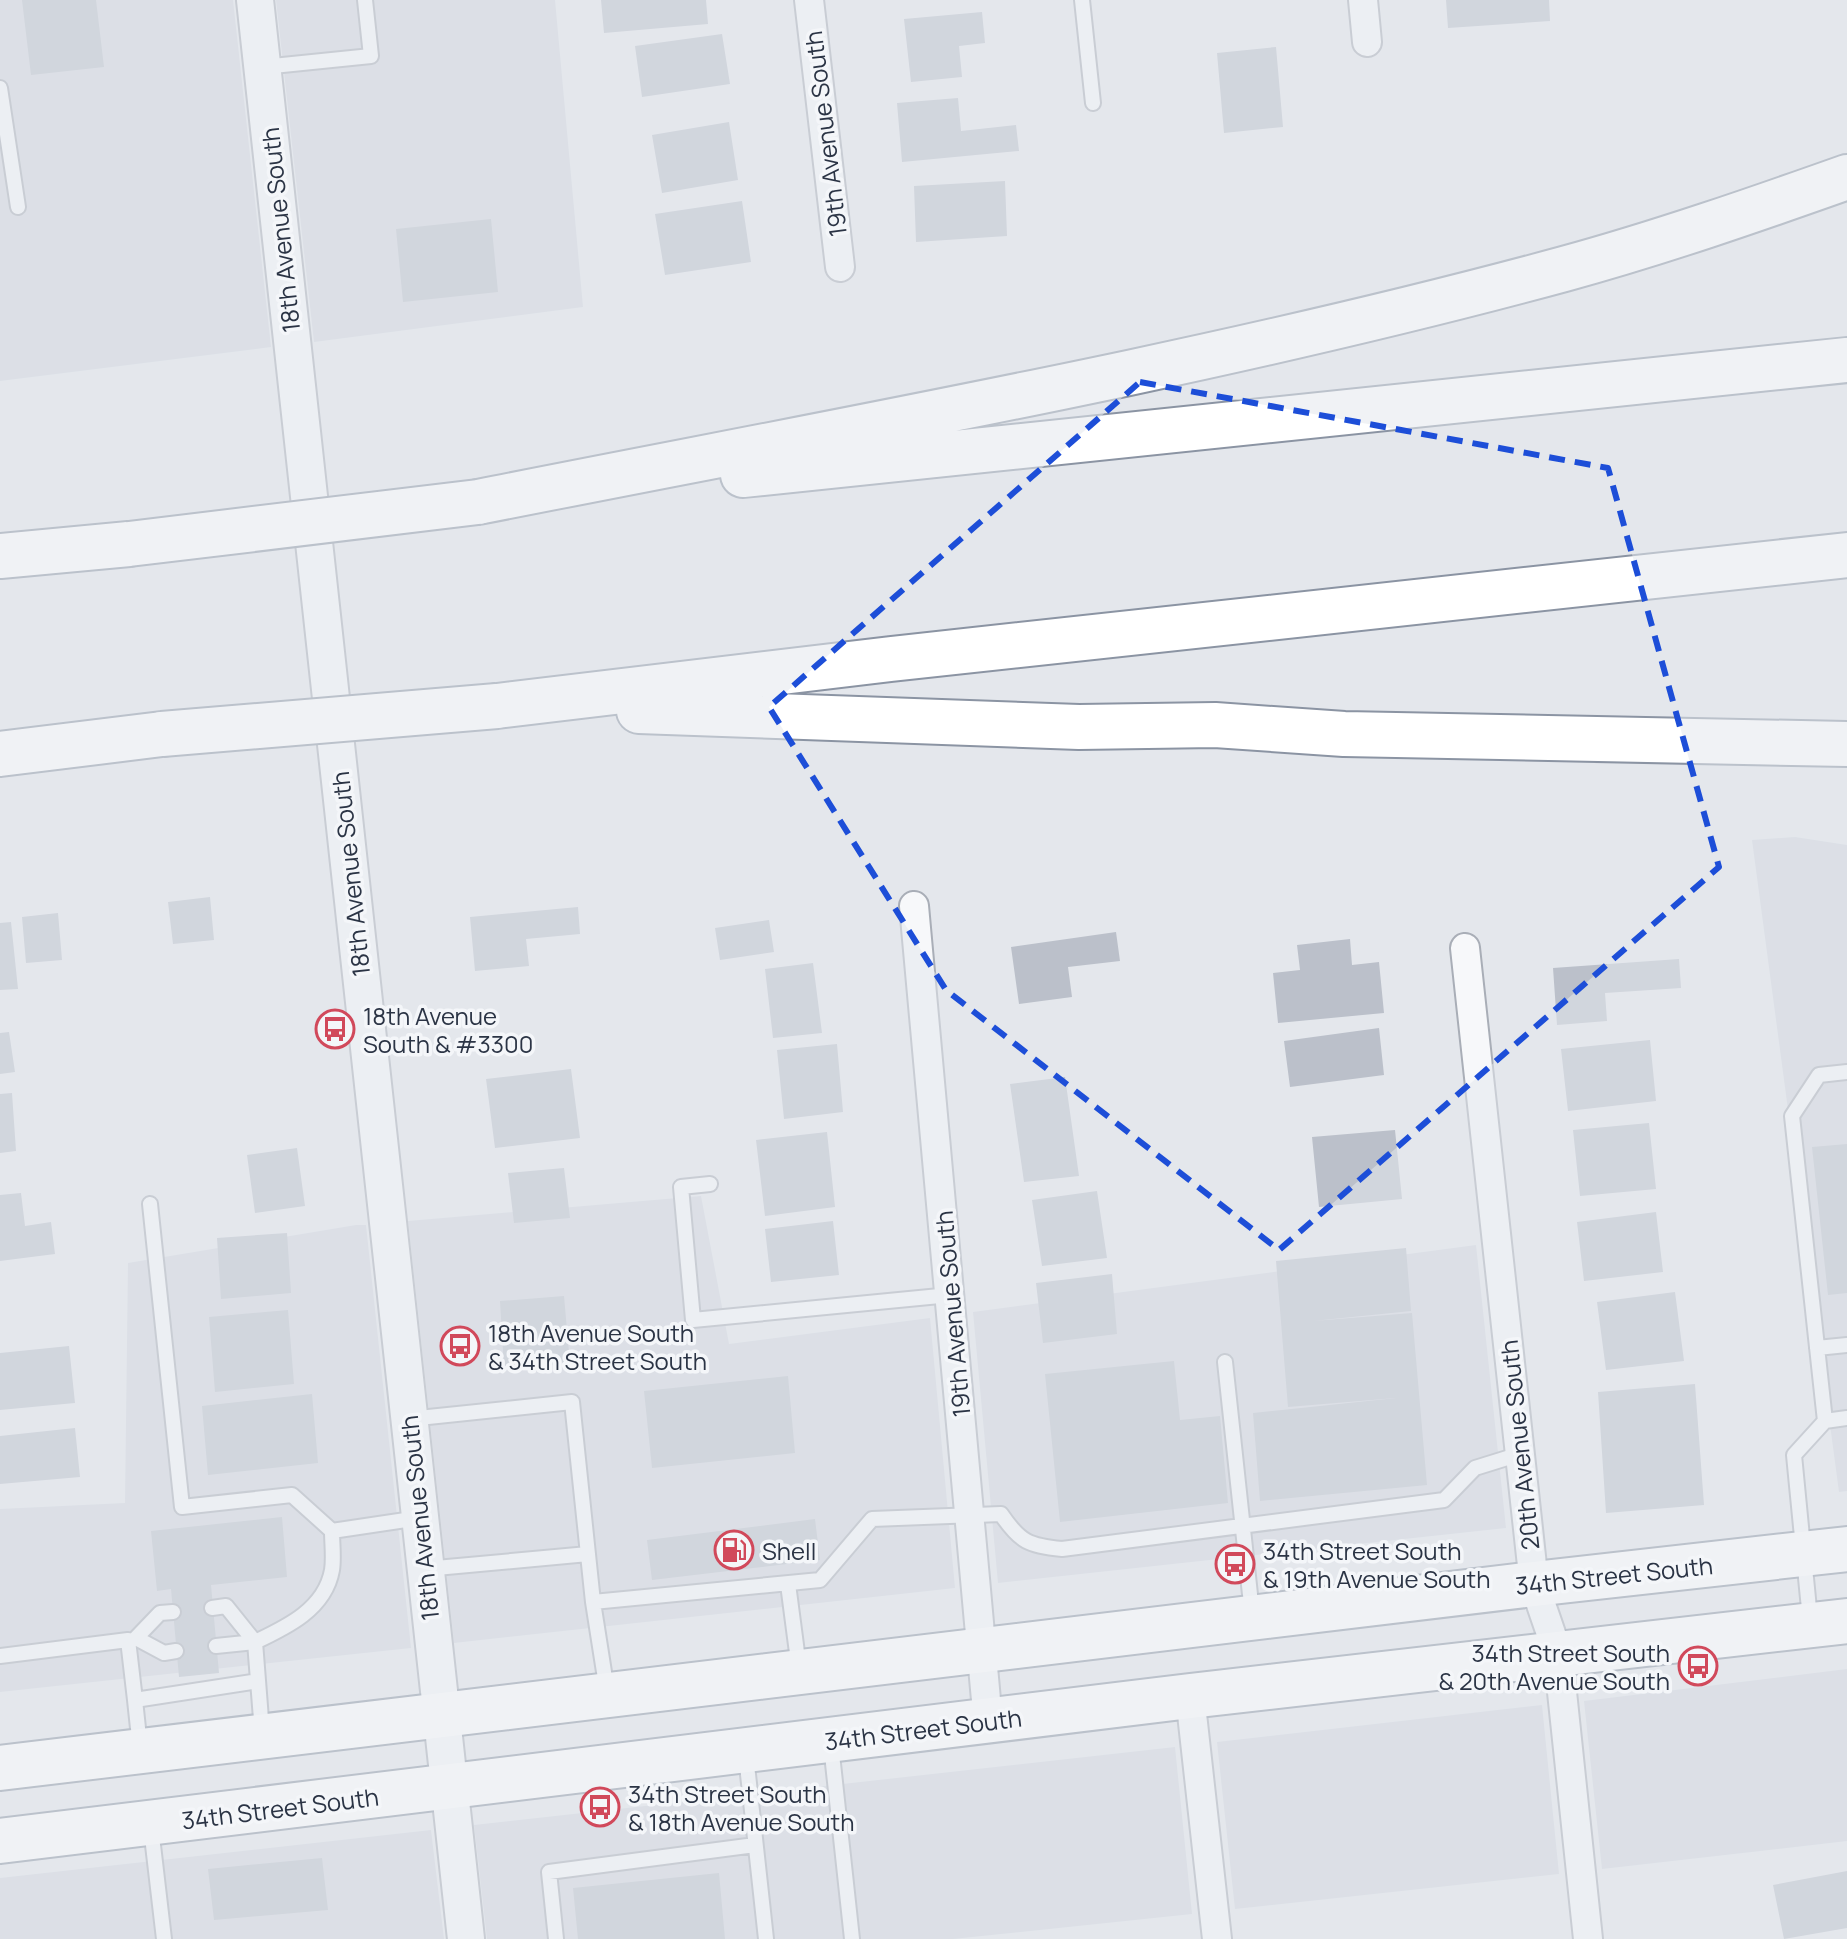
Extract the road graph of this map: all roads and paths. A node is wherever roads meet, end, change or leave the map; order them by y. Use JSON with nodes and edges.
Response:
{"nodes":[{"id":1,"x":255,"y":0,"type":"edge"},
{"id":2,"x":365,"y":0,"type":"edge"},
{"id":3,"x":809,"y":0,"type":"edge"},
{"id":4,"x":1082,"y":0,"type":"edge"},
{"id":5,"x":1363,"y":0,"type":"edge"},
{"id":6,"x":1367,"y":42,"type":"dead end"},
{"id":7,"x":262,"y":67,"type":"junction"},
{"id":8,"x":0,"y":88,"type":"edge"},
{"id":9,"x":1093,"y":103,"type":"dead end"},
{"id":10,"x":1847,"y":177,"type":"edge"},
{"id":11,"x":18,"y":207,"type":"dead end"},
{"id":12,"x":840,"y":267,"type":"dead end"},
{"id":13,"x":1847,"y":360,"type":"edge"},
{"id":14,"x":478,"y":502,"type":"junction"},
{"id":15,"x":1847,"y":555,"type":"edge"},
{"id":16,"x":0,"y":556,"type":"edge"},
{"id":17,"x":497,"y":706,"type":"junction"},
{"id":18,"x":1847,"y":744,"type":"edge"},
{"id":19,"x":0,"y":754,"type":"edge"},
{"id":20,"x":914,"y":906,"type":"dead end"},
{"id":21,"x":1465,"y":948,"type":"dead end"},
{"id":22,"x":1847,"y":1072,"type":"edge"},
{"id":23,"x":710,"y":1184,"type":"dead end"},
{"id":24,"x":150,"y":1204,"type":"dead end"},
{"id":25,"x":950,"y":1295,"type":"junction"},
{"id":26,"x":1847,"y":1345,"type":"edge"},
{"id":27,"x":1817,"y":1348,"type":"junction"},
{"id":28,"x":1225,"y":1362,"type":"dead end"},
{"id":29,"x":1847,"y":1418,"type":"edge"},
{"id":30,"x":408,"y":1419,"type":"junction"},
{"id":31,"x":1825,"y":1421,"type":"junction"},
{"id":32,"x":1520,"y":1454,"type":"junction"},
{"id":33,"x":970,"y":1513,"type":"junction"},
{"id":34,"x":419,"y":1518,"type":"junction"},
{"id":35,"x":1244,"y":1525,"type":"junction"},
{"id":36,"x":332,"y":1531,"type":"junction"},
{"id":37,"x":1847,"y":1549,"type":"edge"},
{"id":38,"x":588,"y":1554,"type":"junction"},
{"id":39,"x":1803,"y":1554,"type":"junction"},
{"id":40,"x":424,"y":1569,"type":"junction"},
{"id":41,"x":788,"y":1584,"type":"junction"},
{"id":42,"x":1534,"y":1584,"type":"junction"},
{"id":43,"x":593,"y":1602,"type":"junction"},
{"id":44,"x":212,"y":1608,"type":"dead end"},
{"id":45,"x":173,"y":1612,"type":"dead end"},
{"id":46,"x":1252,"y":1618,"type":"junction"},
{"id":47,"x":1829,"y":1623,"type":"edge"},
{"id":48,"x":132,"y":1639,"type":"junction"},
{"id":49,"x":255,"y":1642,"type":"junction"},
{"id":50,"x":216,"y":1646,"type":"dead end"},
{"id":51,"x":983,"y":1650,"type":"junction"},
{"id":52,"x":176,"y":1651,"type":"dead end"},
{"id":53,"x":1558,"y":1654,"type":"junction"},
{"id":54,"x":0,"y":1656,"type":"edge"},
{"id":55,"x":799,"y":1672,"type":"junction"},
{"id":56,"x":258,"y":1681,"type":"junction"},
{"id":57,"x":608,"y":1695,"type":"junction"},
{"id":58,"x":1190,"y":1696,"type":"junction"},
{"id":59,"x":135,"y":1700,"type":"junction"},
{"id":60,"x":440,"y":1715,"type":"junction"},
{"id":61,"x":988,"y":1722,"type":"junction"},
{"id":62,"x":263,"y":1737,"type":"junction"},
{"id":63,"x":831,"y":1741,"type":"junction"},
{"id":64,"x":140,"y":1751,"type":"junction"},
{"id":65,"x":746,"y":1751,"type":"junction"},
{"id":66,"x":0,"y":1768,"type":"edge"},
{"id":67,"x":448,"y":1788,"type":"junction"},
{"id":68,"x":151,"y":1823,"type":"junction"},
{"id":69,"x":0,"y":1841,"type":"edge"},
{"id":70,"x":755,"y":1845,"type":"junction"},
{"id":71,"x":164,"y":1939,"type":"edge"},
{"id":72,"x":466,"y":1939,"type":"edge"},
{"id":73,"x":556,"y":1939,"type":"edge"},
{"id":74,"x":766,"y":1939,"type":"edge"},
{"id":75,"x":852,"y":1939,"type":"edge"},
{"id":76,"x":1217,"y":1939,"type":"edge"},
{"id":77,"x":1588,"y":1939,"type":"edge"}],
"edges":[{"from":1,"to":7,"type":"street","name":"18th Avenue South"},
{"from":2,"to":7,"type":"lane"},
{"from":3,"to":12,"type":"street","name":"19th Avenue South"},
{"from":4,"to":9,"type":"lane"},
{"from":5,"to":6,"type":"street"},
{"from":7,"to":30,"type":"street","name":"18th Avenue South"},
{"from":8,"to":11,"type":"lane"},
{"from":10,"to":14,"type":"highway"},
{"from":13,"to":14,"type":"highway"},
{"from":14,"to":16,"type":"highway","bridge":true},
{"from":15,"to":17,"type":"highway"},
{"from":17,"to":18,"type":"highway"},
{"from":17,"to":19,"type":"highway","bridge":true},
{"from":20,"to":25,"type":"street","name":"19th Avenue South"},
{"from":21,"to":32,"type":"street","name":"20th Avenue South"},
{"from":22,"to":27,"type":"lane"},
{"from":23,"to":25,"type":"lane"},
{"from":24,"to":36,"type":"lane"},
{"from":25,"to":33,"type":"street","name":"19th Avenue South"},
{"from":26,"to":27,"type":"lane"},
{"from":27,"to":31,"type":"lane"},
{"from":28,"to":35,"type":"lane"},
{"from":29,"to":31,"type":"lane"},
{"from":30,"to":34,"type":"street","name":"18th Avenue South"},
{"from":30,"to":38,"type":"lane"},
{"from":31,"to":39,"type":"lane"},
{"from":32,"to":35,"type":"lane"},
{"from":32,"to":42,"type":"street","name":"20th Avenue South"},
{"from":33,"to":35,"type":"lane"},
{"from":33,"to":41,"type":"lane"},
{"from":33,"to":51,"type":"street","name":"19th Avenue South"},
{"from":34,"to":36,"type":"lane"},
{"from":34,"to":40,"type":"street","name":"18th Avenue South"},
{"from":35,"to":46,"type":"lane"},
{"from":36,"to":49,"type":"lane"},
{"from":37,"to":39,"type":"highway","name":"34th Street South"},
{"from":38,"to":40,"type":"lane"},
{"from":38,"to":43,"type":"lane"},
{"from":39,"to":42,"type":"highway","name":"34th Street South"},
{"from":39,"to":47,"type":"lane"},
{"from":40,"to":60,"type":"street","name":"18th Avenue South"},
{"from":41,"to":43,"type":"lane"},
{"from":41,"to":55,"type":"lane"},
{"from":42,"to":46,"type":"highway","name":"34th Street South"},
{"from":42,"to":53,"type":"street","name":"20th Avenue South"},
{"from":43,"to":57,"type":"lane"},
{"from":44,"to":49,"type":"lane"},
{"from":45,"to":48,"type":"lane"},
{"from":46,"to":51,"type":"highway","name":"34th Street South"},
{"from":47,"to":53,"type":"highway","name":"34th Street South"},
{"from":48,"to":52,"type":"lane"},
{"from":48,"to":54,"type":"lane"},
{"from":48,"to":59,"type":"lane"},
{"from":49,"to":50,"type":"lane"},
{"from":49,"to":56,"type":"lane"},
{"from":51,"to":55,"type":"highway","name":"34th Street South"},
{"from":51,"to":61,"type":"street","name":"19th Avenue South"},
{"from":53,"to":58,"type":"highway","name":"34th Street South"},
{"from":53,"to":77,"type":"street","name":"20th Avenue South"},
{"from":55,"to":57,"type":"highway","name":"34th Street South"},
{"from":56,"to":59,"type":"lane"},
{"from":56,"to":62,"type":"lane"},
{"from":57,"to":60,"type":"highway","name":"34th Street South"},
{"from":58,"to":61,"type":"highway","name":"34th Street South"},
{"from":58,"to":76,"type":"street"},
{"from":59,"to":64,"type":"lane"},
{"from":60,"to":62,"type":"highway","name":"34th Street South"},
{"from":60,"to":67,"type":"street","name":"18th Avenue South"},
{"from":61,"to":63,"type":"highway","name":"34th Street South"},
{"from":62,"to":64,"type":"highway","name":"34th Street South"},
{"from":63,"to":65,"type":"highway","name":"34th Street South"},
{"from":63,"to":75,"type":"lane"},
{"from":64,"to":66,"type":"highway","name":"34th Street South"},
{"from":65,"to":67,"type":"highway","name":"34th Street South"},
{"from":65,"to":70,"type":"lane"},
{"from":67,"to":68,"type":"highway","name":"34th Street South"},
{"from":67,"to":72,"type":"street","name":"18th Avenue South"},
{"from":68,"to":69,"type":"highway","name":"34th Street South"},
{"from":68,"to":71,"type":"lane"},
{"from":70,"to":73,"type":"lane"},
{"from":70,"to":74,"type":"lane"}]}
